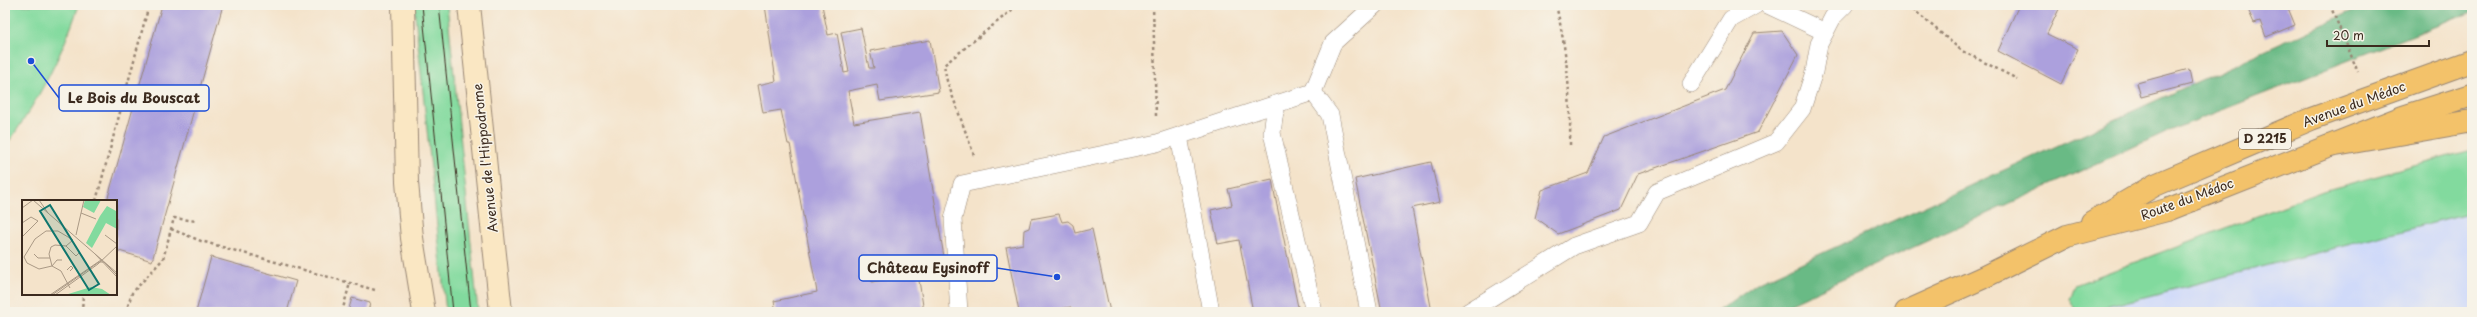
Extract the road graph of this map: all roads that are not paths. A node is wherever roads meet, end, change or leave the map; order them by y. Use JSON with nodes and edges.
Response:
{"nodes":[{"id":1,"x":403,"y":5,"type":"edge"},
{"id":2,"x":469,"y":5,"type":"edge"},
{"id":3,"x":1375,"y":5,"type":"edge"},
{"id":4,"x":1756,"y":5,"type":"edge"},
{"id":5,"x":1768,"y":5,"type":"edge"},
{"id":6,"x":1845,"y":5,"type":"edge"},
{"id":7,"x":1825,"y":32,"type":"junction"},
{"id":8,"x":2472,"y":61,"type":"edge"},
{"id":9,"x":1691,"y":84,"type":"dead end"},
{"id":10,"x":1313,"y":92,"type":"junction"},
{"id":11,"x":2472,"y":95,"type":"edge"},
{"id":12,"x":1276,"y":104,"type":"junction"},
{"id":13,"x":2472,"y":121,"type":"edge"},
{"id":14,"x":1179,"y":136,"type":"junction"},
{"id":15,"x":2330,"y":146,"type":"junction"},
{"id":16,"x":2067,"y":236,"type":"junction"},
{"id":17,"x":424,"y":312,"type":"edge"},
{"id":18,"x":500,"y":312,"type":"edge"},
{"id":19,"x":959,"y":312,"type":"edge"},
{"id":20,"x":1211,"y":312,"type":"edge"},
{"id":21,"x":1314,"y":312,"type":"edge"},
{"id":22,"x":1369,"y":312,"type":"edge"},
{"id":23,"x":1468,"y":312,"type":"edge"},
{"id":24,"x":1906,"y":312,"type":"edge"}],
"edges":[{"from":1,"to":17,"type":"street"},
{"from":2,"to":18,"type":"street","name":"Avenue de l'Hippodrome"},
{"from":3,"to":10,"type":"lane"},
{"from":4,"to":9,"type":"lane"},
{"from":5,"to":7,"type":"lane"},
{"from":6,"to":7,"type":"lane"},
{"from":7,"to":23,"type":"lane"},
{"from":8,"to":16,"type":"main road","name":"Avenue du Médoc","number":"D 2215"},
{"from":10,"to":12,"type":"lane"},
{"from":10,"to":22,"type":"lane"},
{"from":11,"to":15,"type":"main road","name":"Route du Médoc","number":"D 2215"},
{"from":12,"to":14,"type":"lane"},
{"from":12,"to":21,"type":"lane"},
{"from":13,"to":15,"type":"main road"},
{"from":14,"to":19,"type":"lane"},
{"from":14,"to":20,"type":"lane"},
{"from":15,"to":16,"type":"main road","name":"Route du Médoc","number":"D 2215"},
{"from":16,"to":24,"type":"main road","name":"Route du Médoc","number":"D 2215"}]}
